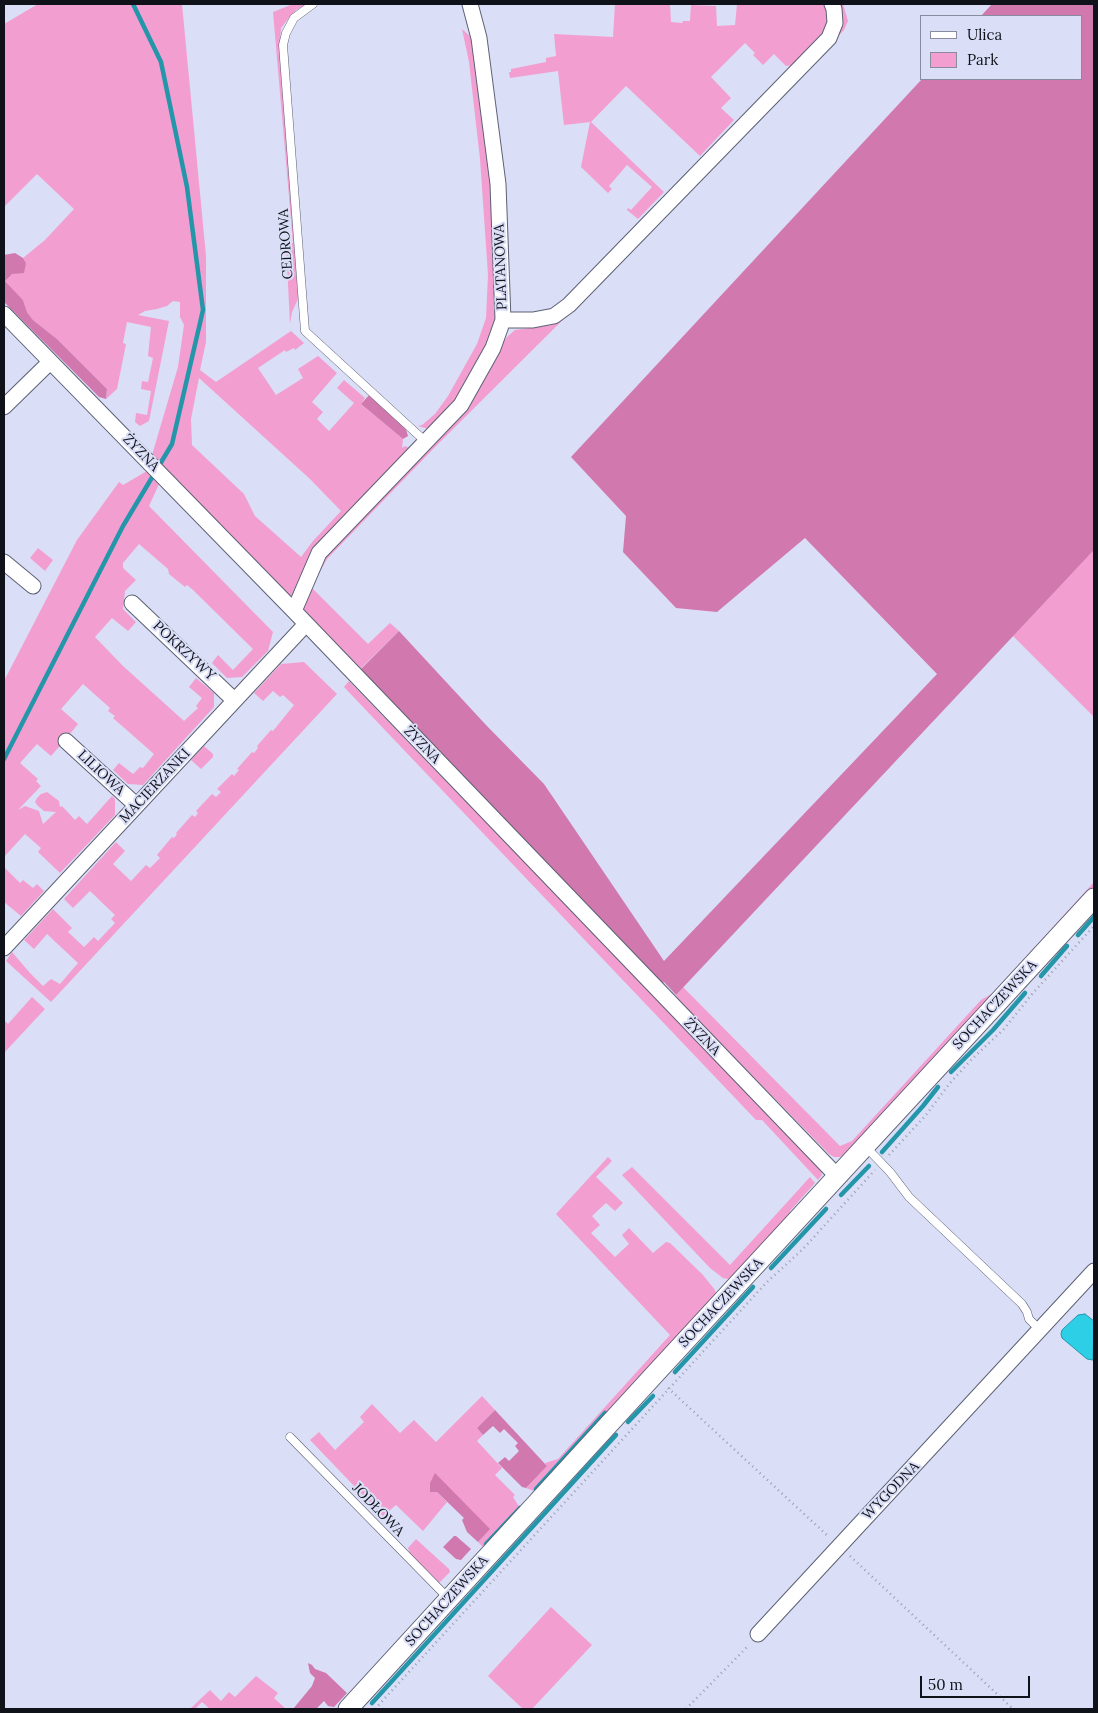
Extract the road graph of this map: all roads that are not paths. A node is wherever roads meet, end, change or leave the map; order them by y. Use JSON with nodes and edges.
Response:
{"nodes":[{"id":1,"x":313,"y":4,"type":"edge"},
{"id":2,"x":470,"y":4,"type":"edge"},
{"id":3,"x":832,"y":4,"type":"edge"},
{"id":4,"x":4,"y":314,"type":"edge"},
{"id":5,"x":503,"y":320,"type":"junction"},
{"id":6,"x":50,"y":362,"type":"junction"},
{"id":7,"x":4,"y":407,"type":"edge"},
{"id":8,"x":426,"y":442,"type":"junction"},
{"id":9,"x":4,"y":562,"type":"edge"},
{"id":10,"x":33,"y":586,"type":"dead end"},
{"id":11,"x":132,"y":603,"type":"dead end"},
{"id":12,"x":294,"y":611,"type":"junction"},
{"id":13,"x":306,"y":624,"type":"junction"},
{"id":14,"x":234,"y":700,"type":"junction"},
{"id":15,"x":66,"y":741,"type":"dead end"},
{"id":16,"x":136,"y":805,"type":"junction"},
{"id":17,"x":1094,"y":898,"type":"edge"},
{"id":18,"x":4,"y":948,"type":"edge"},
{"id":19,"x":865,"y":1146,"type":"junction"},
{"id":20,"x":838,"y":1177,"type":"junction"},
{"id":21,"x":1094,"y":1271,"type":"edge"},
{"id":22,"x":1040,"y":1330,"type":"junction"},
{"id":23,"x":290,"y":1437,"type":"dead end"},
{"id":24,"x":449,"y":1600,"type":"junction"},
{"id":25,"x":758,"y":1634,"type":"road end"},
{"id":26,"x":348,"y":1709,"type":"edge"}],
"edges":[{"from":1,"to":8,"type":"lane","name":"CEDROWA"},
{"from":2,"to":5,"type":"street","name":"PLATANOWA"},
{"from":3,"to":5,"type":"street"},
{"from":4,"to":6,"type":"street","name":"ŻYZNA"},
{"from":5,"to":8,"type":"street","name":"PLATANOWA"},
{"from":6,"to":7,"type":"street"},
{"from":6,"to":12,"type":"street","name":"ŻYZNA"},
{"from":8,"to":12,"type":"street","name":"PLATANOWA"},
{"from":9,"to":10,"type":"street"},
{"from":11,"to":14,"type":"street","name":"POKRZYWY"},
{"from":12,"to":13,"type":"street","name":"ŻYZNA"},
{"from":13,"to":14,"type":"street","name":"MACIERZANKI"},
{"from":13,"to":20,"type":"street","name":"ŻYZNA"},
{"from":14,"to":16,"type":"street","name":"MACIERZANKI"},
{"from":15,"to":16,"type":"street","name":"LILIOWA"},
{"from":16,"to":18,"type":"street","name":"MACIERZANKI"},
{"from":17,"to":19,"type":"street","name":"SOCHACZEWSKA"},
{"from":19,"to":20,"type":"street","name":"SOCHACZEWSKA"},
{"from":19,"to":22,"type":"lane"},
{"from":20,"to":24,"type":"street","name":"SOCHACZEWSKA"},
{"from":21,"to":22,"type":"street","name":"WYGODNA"},
{"from":22,"to":25,"type":"street","name":"WYGODNA"},
{"from":23,"to":24,"type":"lane","name":"JODŁOWA"},
{"from":24,"to":26,"type":"street","name":"SOCHACZEWSKA"}]}
